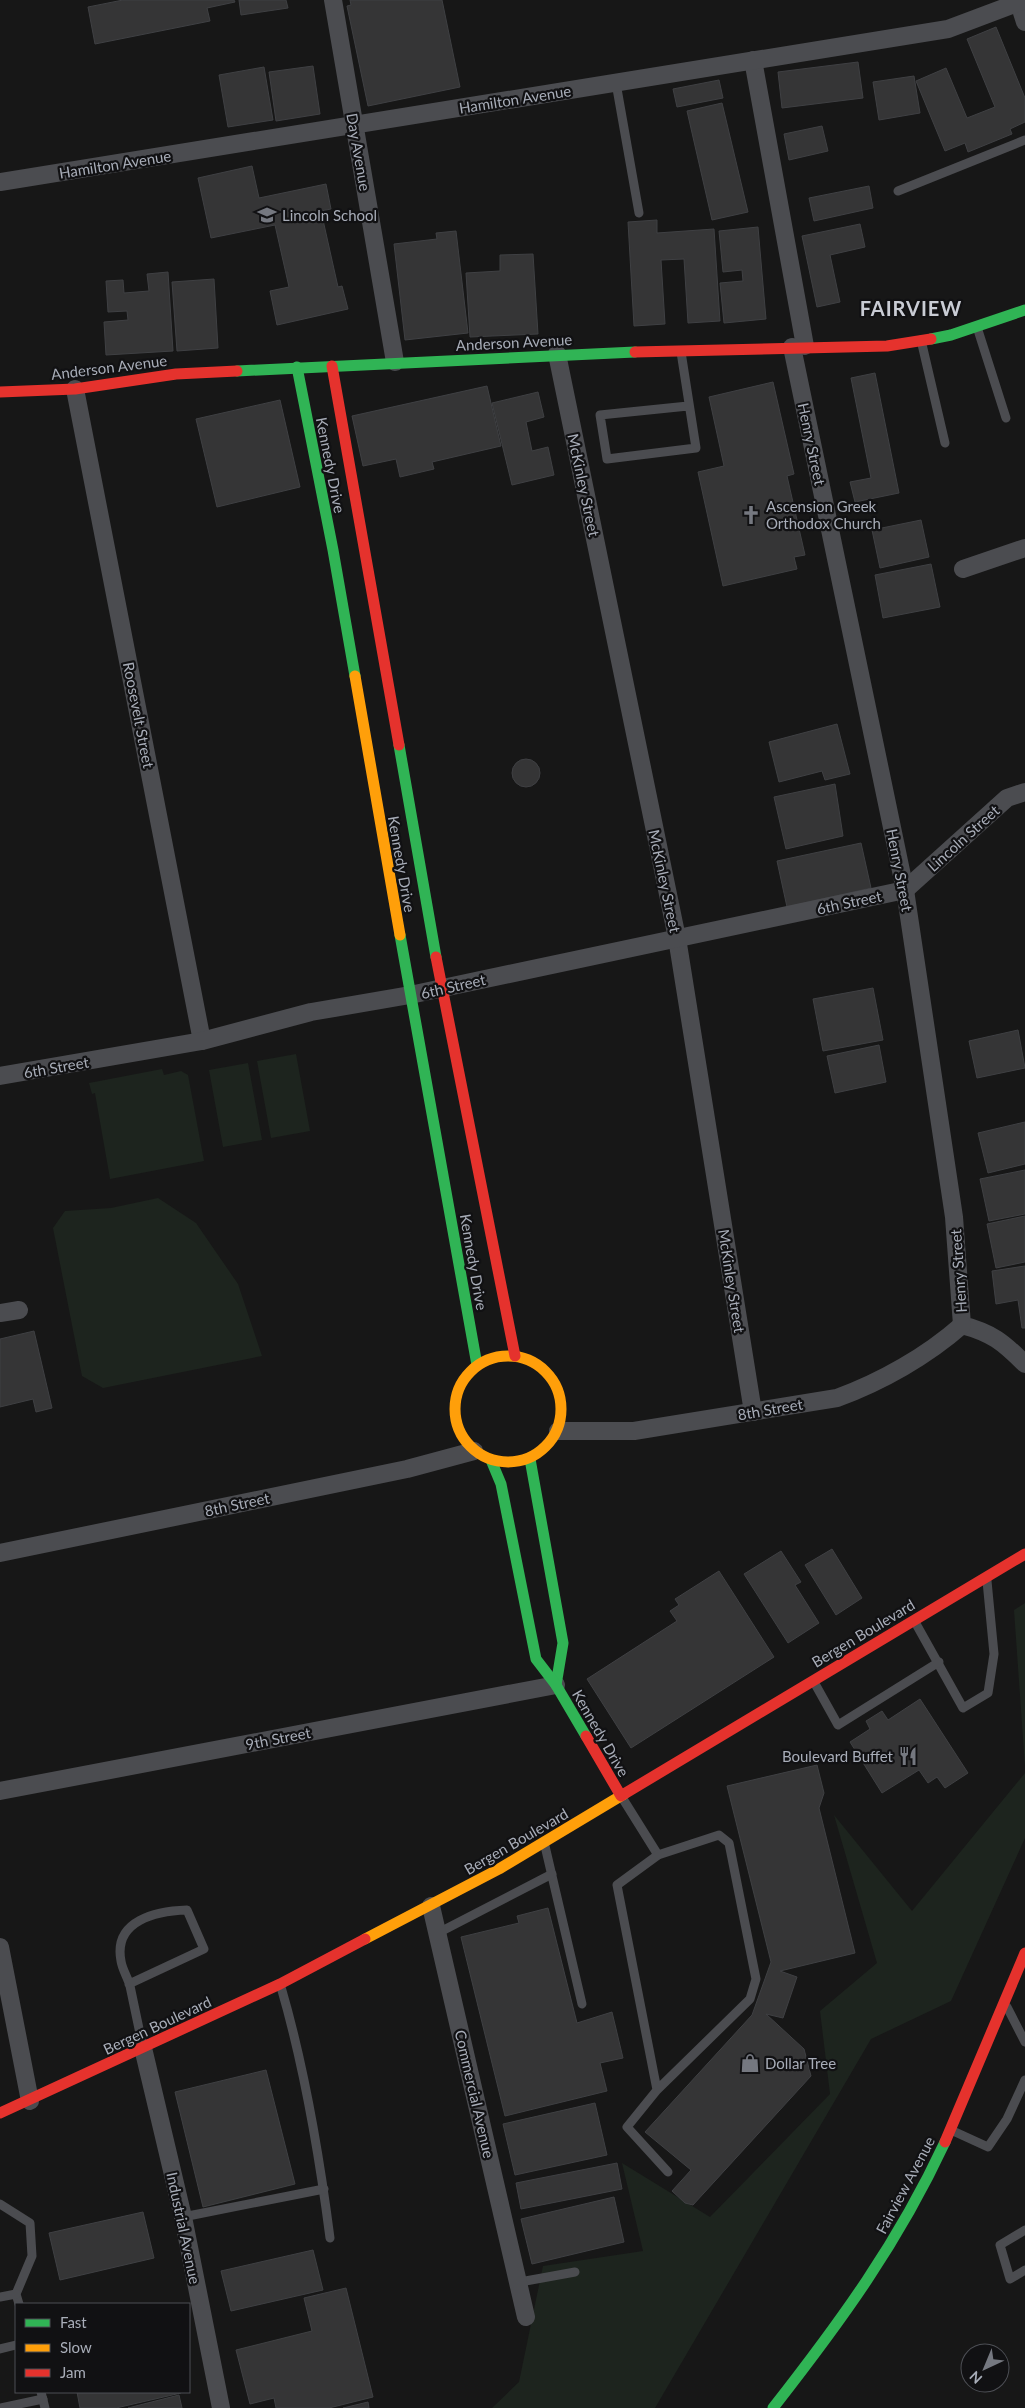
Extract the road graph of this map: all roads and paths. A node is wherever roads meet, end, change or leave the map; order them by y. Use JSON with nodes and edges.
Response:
{"nodes":[{"id":1,"x":332,"y":0,"type":"edge"},
{"id":2,"x":1021,"y":1,"type":"edge"},
{"id":3,"x":1025,"y":22,"type":"edge"},
{"id":4,"x":753,"y":60,"type":"junction"},
{"id":5,"x":616,"y":83,"type":"junction"},
{"id":6,"x":354,"y":125,"type":"junction"},
{"id":7,"x":1025,"y":140,"type":"edge"},
{"id":8,"x":0,"y":182,"type":"edge"},
{"id":9,"x":898,"y":191,"type":"dead end"},
{"id":10,"x":639,"y":213,"type":"dead end"},
{"id":11,"x":1025,"y":310,"type":"edge"},
{"id":12,"x":976,"y":326,"type":"junction"},
{"id":13,"x":921,"y":340,"type":"junction"},
{"id":14,"x":798,"y":346,"type":"junction"},
{"id":15,"x":681,"y":350,"type":"junction"},
{"id":16,"x":557,"y":354,"type":"junction"},
{"id":17,"x":395,"y":362,"type":"junction"},
{"id":18,"x":332,"y":366,"type":"junction"},
{"id":19,"x":297,"y":368,"type":"junction"},
{"id":20,"x":75,"y":388,"type":"junction"},
{"id":21,"x":0,"y":392,"type":"edge"},
{"id":22,"x":688,"y":406,"type":"junction"},
{"id":23,"x":1006,"y":418,"type":"dead end"},
{"id":24,"x":945,"y":443,"type":"dead end"},
{"id":25,"x":360,"y":526,"type":"junction"},
{"id":26,"x":330,"y":533,"type":"junction"},
{"id":27,"x":1025,"y":548,"type":"edge"},
{"id":28,"x":963,"y":569,"type":"dead end"},
{"id":29,"x":378,"y":674,"type":"junction"},
{"id":30,"x":355,"y":680,"type":"junction"},
{"id":31,"x":1025,"y":792,"type":"edge"},
{"id":32,"x":402,"y":810,"type":"junction"},
{"id":33,"x":379,"y":815,"type":"junction"},
{"id":34,"x":905,"y":890,"type":"junction"},
{"id":35,"x":677,"y":938,"type":"junction"},
{"id":36,"x":442,"y":987,"type":"junction"},
{"id":37,"x":410,"y":996,"type":"junction"},
{"id":38,"x":202,"y":1041,"type":"junction"},
{"id":39,"x":0,"y":1076,"type":"edge"},
{"id":40,"x":19,"y":1310,"type":"dead end"},
{"id":41,"x":0,"y":1313,"type":"edge"},
{"id":42,"x":962,"y":1325,"type":"junction"},
{"id":43,"x":515,"y":1356,"type":"junction"},
{"id":44,"x":1025,"y":1364,"type":"edge"},
{"id":45,"x":477,"y":1365,"type":"junction"},
{"id":46,"x":753,"y":1412,"type":"junction"},
{"id":47,"x":558,"y":1431,"type":"junction"},
{"id":48,"x":474,"y":1451,"type":"junction"},
{"id":49,"x":530,"y":1458,"type":"junction"},
{"id":50,"x":491,"y":1460,"type":"junction"},
{"id":51,"x":0,"y":1553,"type":"edge"},
{"id":52,"x":1025,"y":1554,"type":"edge"},
{"id":53,"x":987,"y":1576,"type":"junction"},
{"id":54,"x":914,"y":1620,"type":"junction"},
{"id":55,"x":939,"y":1662,"type":"junction"},
{"id":56,"x":813,"y":1682,"type":"junction"},
{"id":57,"x":556,"y":1685,"type":"junction"},
{"id":58,"x":0,"y":1791,"type":"edge"},
{"id":59,"x":621,"y":1796,"type":"junction"},
{"id":60,"x":544,"y":1843,"type":"junction"},
{"id":61,"x":658,"y":1854,"type":"junction"},
{"id":62,"x":552,"y":1874,"type":"junction"},
{"id":63,"x":431,"y":1906,"type":"junction"},
{"id":64,"x":438,"y":1933,"type":"junction"},
{"id":65,"x":0,"y":1946,"type":"edge"},
{"id":66,"x":1025,"y":1953,"type":"edge"},
{"id":67,"x":129,"y":1984,"type":"junction"},
{"id":68,"x":280,"y":1984,"type":"junction"},
{"id":69,"x":1004,"y":2002,"type":"junction"},
{"id":70,"x":582,"y":2004,"type":"dead end"},
{"id":71,"x":1025,"y":2042,"type":"edge"},
{"id":72,"x":143,"y":2048,"type":"junction"},
{"id":73,"x":1025,"y":2080,"type":"edge"},
{"id":74,"x":657,"y":2090,"type":"junction"},
{"id":75,"x":30,"y":2100,"type":"junction"},
{"id":76,"x":0,"y":2113,"type":"edge"},
{"id":77,"x":951,"y":2130,"type":"junction"},
{"id":78,"x":668,"y":2172,"type":"dead end"},
{"id":79,"x":324,"y":2189,"type":"junction"},
{"id":80,"x":0,"y":2204,"type":"edge"},
{"id":81,"x":183,"y":2217,"type":"junction"},
{"id":82,"x":1025,"y":2230,"type":"edge"},
{"id":83,"x":330,"y":2238,"type":"dead end"},
{"id":84,"x":1025,"y":2270,"type":"edge"},
{"id":85,"x":575,"y":2272,"type":"dead end"},
{"id":86,"x":520,"y":2282,"type":"junction"},
{"id":87,"x":16,"y":2294,"type":"junction"},
{"id":88,"x":0,"y":2297,"type":"edge"},
{"id":89,"x":19,"y":2303,"type":"edge"},
{"id":90,"x":526,"y":2317,"type":"dead end"},
{"id":91,"x":15,"y":2345,"type":"edge"},
{"id":92,"x":0,"y":2349,"type":"edge"},
{"id":93,"x":43,"y":2400,"type":"edge"},
{"id":94,"x":0,"y":2408,"type":"edge"},
{"id":95,"x":221,"y":2408,"type":"edge"},
{"id":96,"x":773,"y":2408,"type":"edge"}],
"edges":[{"from":1,"to":6,"type":"street","name":"Day Avenue"},
{"from":2,"to":3,"type":"street"},
{"from":2,"to":4,"type":"street","name":"Hamilton Avenue"},
{"from":4,"to":5,"type":"street","name":"Hamilton Avenue"},
{"from":4,"to":14,"type":"street","name":"Henry Street"},
{"from":5,"to":6,"type":"street","name":"Hamilton Avenue"},
{"from":5,"to":10,"type":"lane"},
{"from":6,"to":8,"type":"street","name":"Hamilton Avenue"},
{"from":6,"to":17,"type":"street","name":"Day Avenue"},
{"from":7,"to":9,"type":"lane"},
{"from":11,"to":12,"type":"street","name":"Anderson Avenue"},
{"from":12,"to":13,"type":"street","name":"Anderson Avenue"},
{"from":12,"to":23,"type":"lane"},
{"from":13,"to":14,"type":"street","name":"Anderson Avenue"},
{"from":13,"to":24,"type":"lane"},
{"from":14,"to":15,"type":"street","name":"Anderson Avenue"},
{"from":14,"to":34,"type":"street","name":"Henry Street"},
{"from":15,"to":16,"type":"street","name":"Anderson Avenue"},
{"from":15,"to":22,"type":"lane"},
{"from":16,"to":17,"type":"street","name":"Anderson Avenue"},
{"from":16,"to":35,"type":"street","name":"McKinley Street"},
{"from":17,"to":18,"type":"street","name":"Anderson Avenue"},
{"from":18,"to":19,"type":"street","name":"Anderson Avenue"},
{"from":18,"to":25,"type":"street","name":"Kennedy Drive"},
{"from":19,"to":20,"type":"street","name":"Anderson Avenue"},
{"from":19,"to":26,"type":"street","name":"Kennedy Drive"},
{"from":20,"to":21,"type":"street","name":"Anderson Avenue"},
{"from":20,"to":38,"type":"street","name":"Roosevelt Street"},
{"from":22,"to":22,"type":"lane"},
{"from":25,"to":26,"type":"street"},
{"from":25,"to":29,"type":"street","name":"Kennedy Drive"},
{"from":26,"to":30,"type":"street","name":"Kennedy Drive"},
{"from":27,"to":28,"type":"street"},
{"from":29,"to":30,"type":"street"},
{"from":29,"to":32,"type":"street","name":"Kennedy Drive"},
{"from":30,"to":33,"type":"street","name":"Kennedy Drive"},
{"from":31,"to":34,"type":"street","name":"Lincoln Street"},
{"from":32,"to":33,"type":"street"},
{"from":32,"to":36,"type":"street","name":"Kennedy Drive"},
{"from":33,"to":37,"type":"street","name":"Kennedy Drive"},
{"from":34,"to":35,"type":"street","name":"6th Street"},
{"from":34,"to":42,"type":"street","name":"Henry Street"},
{"from":35,"to":36,"type":"street","name":"6th Street"},
{"from":35,"to":46,"type":"street","name":"McKinley Street"},
{"from":36,"to":37,"type":"street","name":"6th Street"},
{"from":36,"to":43,"type":"street","name":"Kennedy Drive"},
{"from":37,"to":38,"type":"street","name":"6th Street"},
{"from":37,"to":45,"type":"street","name":"Kennedy Drive"},
{"from":38,"to":39,"type":"street","name":"6th Street"},
{"from":40,"to":41,"type":"street"},
{"from":42,"to":44,"type":"street","name":"Henry Street"},
{"from":42,"to":46,"type":"street","name":"8th Street"},
{"from":43,"to":45,"type":"street"},
{"from":43,"to":47,"type":"street"},
{"from":45,"to":48,"type":"street"},
{"from":46,"to":47,"type":"street","name":"8th Street"},
{"from":47,"to":49,"type":"street"},
{"from":48,"to":50,"type":"street"},
{"from":48,"to":51,"type":"street","name":"8th Street"},
{"from":49,"to":50,"type":"street"},
{"from":49,"to":57,"type":"street","name":"Kennedy Drive"},
{"from":50,"to":57,"type":"street","name":"Kennedy Drive"},
{"from":52,"to":53,"type":"street","name":"Bergen Boulevard"},
{"from":53,"to":54,"type":"street","name":"Bergen Boulevard"},
{"from":53,"to":55,"type":"lane"},
{"from":54,"to":55,"type":"lane"},
{"from":54,"to":56,"type":"street","name":"Bergen Boulevard"},
{"from":55,"to":56,"type":"lane"},
{"from":56,"to":59,"type":"street","name":"Bergen Boulevard"},
{"from":57,"to":58,"type":"street","name":"9th Street"},
{"from":57,"to":59,"type":"street","name":"Kennedy Drive"},
{"from":59,"to":60,"type":"street","name":"Bergen Boulevard"},
{"from":59,"to":61,"type":"lane"},
{"from":60,"to":62,"type":"lane"},
{"from":60,"to":63,"type":"street","name":"Bergen Boulevard"},
{"from":61,"to":74,"type":"lane"},
{"from":61,"to":74,"type":"lane"},
{"from":62,"to":64,"type":"lane"},
{"from":62,"to":70,"type":"lane"},
{"from":63,"to":64,"type":"street","name":"Commercial Avenue"},
{"from":63,"to":68,"type":"street","name":"Bergen Boulevard"},
{"from":64,"to":86,"type":"street","name":"Commercial Avenue"},
{"from":65,"to":75,"type":"street"},
{"from":66,"to":69,"type":"street","name":"Fairview Avenue"},
{"from":67,"to":67,"type":"lane"},
{"from":67,"to":72,"type":"lane"},
{"from":68,"to":72,"type":"street","name":"Bergen Boulevard"},
{"from":68,"to":79,"type":"lane"},
{"from":69,"to":71,"type":"lane"},
{"from":69,"to":77,"type":"street","name":"Fairview Avenue"},
{"from":72,"to":75,"type":"street","name":"Bergen Boulevard"},
{"from":72,"to":81,"type":"street","name":"Industrial Avenue"},
{"from":73,"to":77,"type":"lane"},
{"from":74,"to":78,"type":"lane"},
{"from":75,"to":76,"type":"street","name":"Bergen Boulevard"},
{"from":77,"to":96,"type":"street","name":"Fairview Avenue"},
{"from":79,"to":81,"type":"lane"},
{"from":79,"to":83,"type":"lane"},
{"from":80,"to":87,"type":"lane"},
{"from":81,"to":95,"type":"street","name":"Industrial Avenue"},
{"from":82,"to":84,"type":"lane"},
{"from":85,"to":86,"type":"lane"},
{"from":86,"to":90,"type":"street","name":"Commercial Avenue"},
{"from":87,"to":88,"type":"lane"},
{"from":87,"to":89,"type":"lane"},
{"from":91,"to":92,"type":"lane"},
{"from":93,"to":94,"type":"lane"}]}
